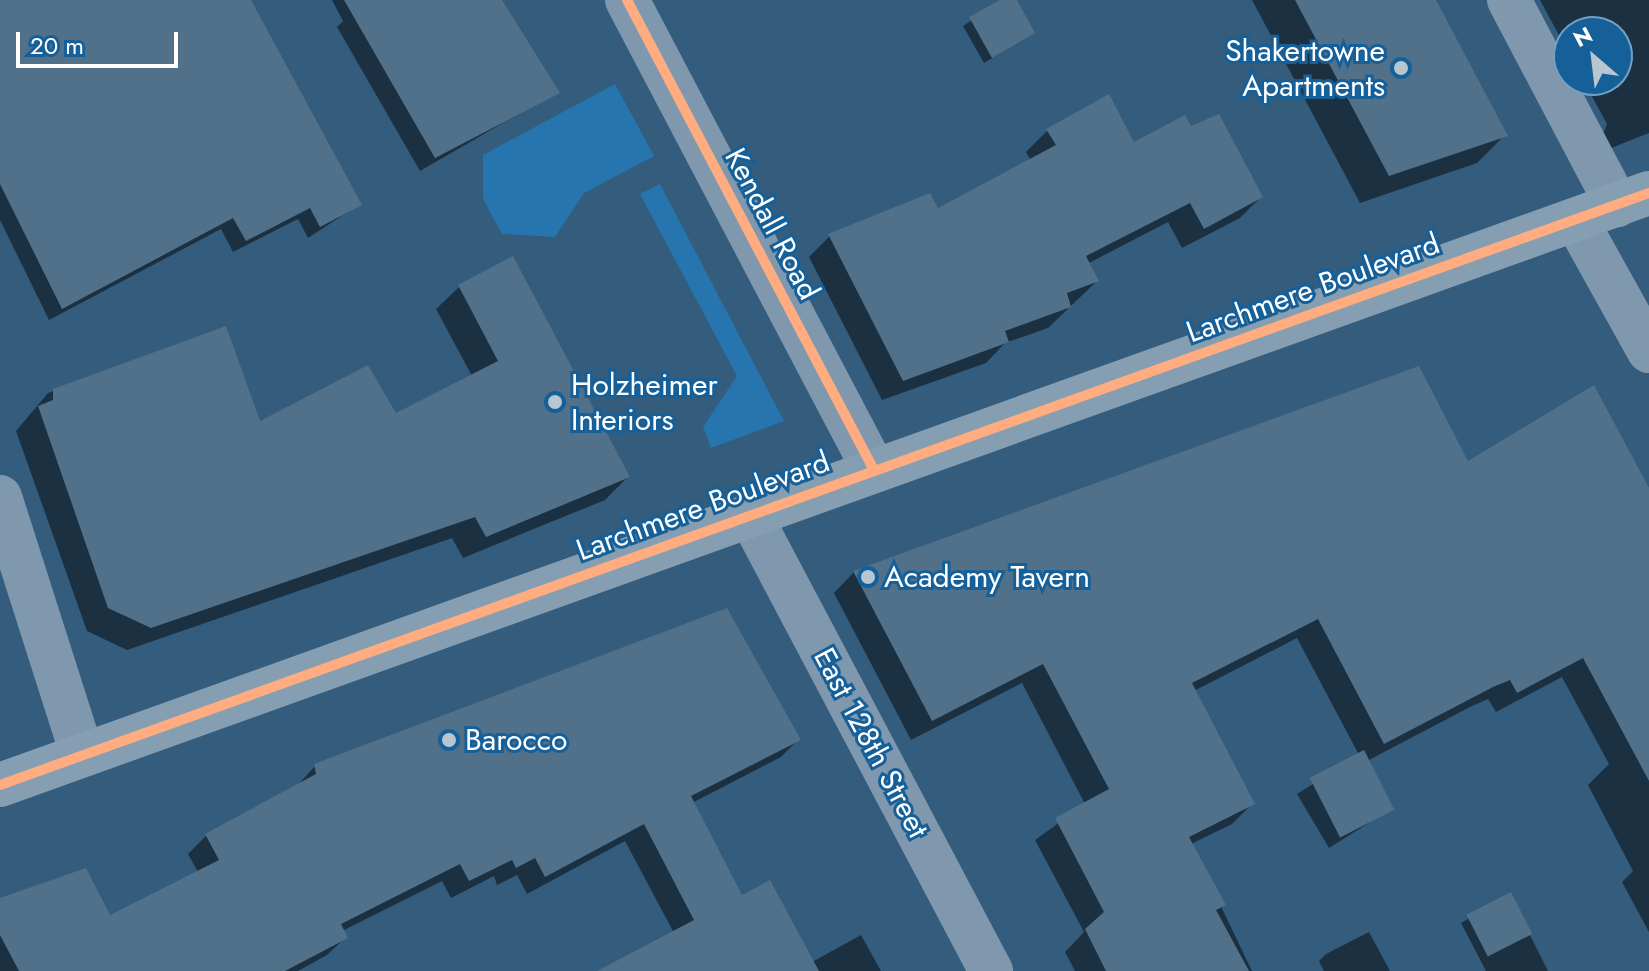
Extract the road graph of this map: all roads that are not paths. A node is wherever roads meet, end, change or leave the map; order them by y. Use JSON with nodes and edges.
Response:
{"nodes":[{"id":1,"x":627,"y":0,"type":"edge"},
{"id":2,"x":1509,"y":0,"type":"edge"},
{"id":3,"x":1633,"y":199,"type":"edge"},
{"id":4,"x":1576,"y":220,"type":"junction"},
{"id":5,"x":1649,"y":351,"type":"edge"},
{"id":6,"x":874,"y":470,"type":"junction"},
{"id":7,"x":0,"y":497,"type":"edge"},
{"id":8,"x":750,"y":515,"type":"junction"},
{"id":9,"x":82,"y":754,"type":"junction"},
{"id":10,"x":0,"y":785,"type":"edge"},
{"id":11,"x":991,"y":971,"type":"edge"}],
"edges":[{"from":1,"to":6,"type":"street","name":"Kendall Road"},
{"from":2,"to":3,"type":"street"},
{"from":3,"to":4,"type":"main road","name":"Larchmere Boulevard"},
{"from":4,"to":5,"type":"street"},
{"from":4,"to":6,"type":"main road","name":"Larchmere Boulevard"},
{"from":6,"to":8,"type":"main road","name":"Larchmere Boulevard"},
{"from":7,"to":9,"type":"street"},
{"from":8,"to":9,"type":"main road","name":"Larchmere Boulevard"},
{"from":8,"to":11,"type":"street","name":"East 128th Street"},
{"from":9,"to":10,"type":"main road","name":"Larchmere Boulevard"}]}
